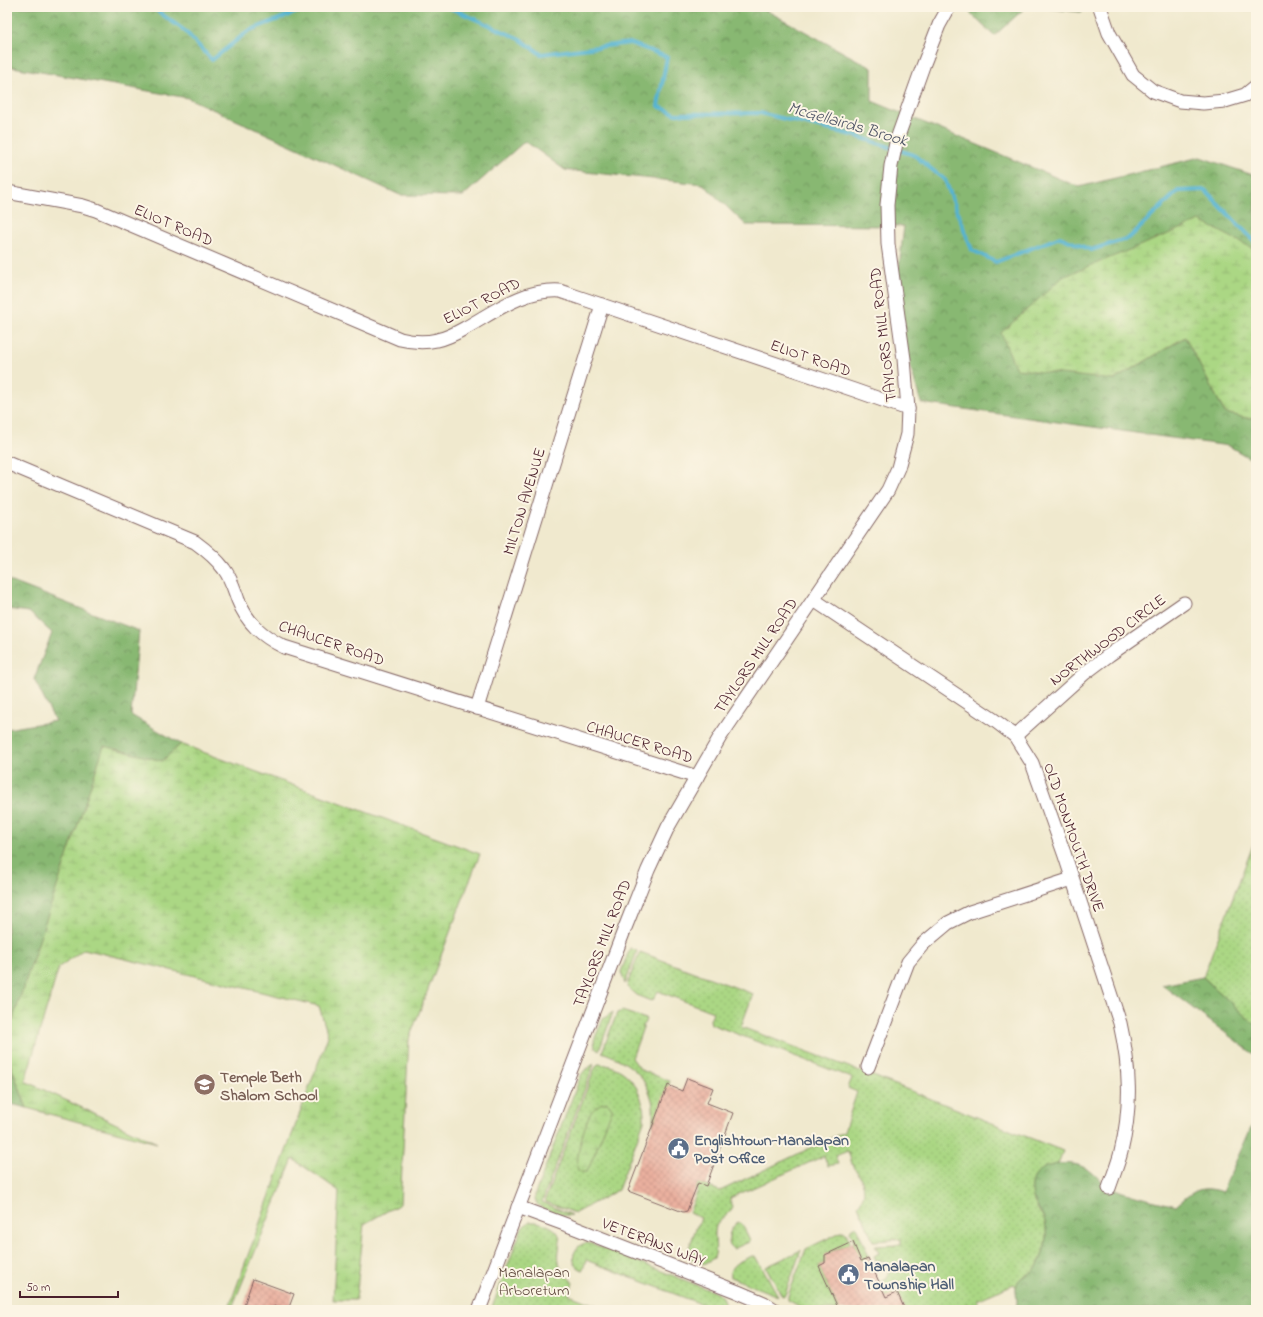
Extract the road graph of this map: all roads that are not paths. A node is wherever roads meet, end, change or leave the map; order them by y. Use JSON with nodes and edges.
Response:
{"nodes":[{"id":1,"x":949,"y":7,"type":"edge"},
{"id":2,"x":1100,"y":7,"type":"edge"},
{"id":3,"x":1256,"y":86,"type":"edge"},
{"id":4,"x":7,"y":192,"type":"edge"},
{"id":5,"x":602,"y":305,"type":"junction"},
{"id":6,"x":908,"y":409,"type":"junction"},
{"id":7,"x":7,"y":463,"type":"edge"},
{"id":8,"x":814,"y":600,"type":"junction"},
{"id":9,"x":1184,"y":603,"type":"dead end"},
{"id":10,"x":477,"y":708,"type":"junction"},
{"id":11,"x":1015,"y":736,"type":"junction"},
{"id":12,"x":697,"y":777,"type":"junction"},
{"id":13,"x":1072,"y":879,"type":"junction"},
{"id":14,"x":868,"y":1067,"type":"dead end"},
{"id":15,"x":1109,"y":1188,"type":"dead end"},
{"id":16,"x":518,"y":1207,"type":"junction"},
{"id":17,"x":479,"y":1310,"type":"edge"},
{"id":18,"x":775,"y":1310,"type":"edge"}],
"edges":[{"from":1,"to":6,"type":"street","name":"TAYLORS MILL ROAD"},
{"from":2,"to":3,"type":"street"},
{"from":4,"to":5,"type":"street","name":"ELIOT ROAD"},
{"from":5,"to":6,"type":"street","name":"ELIOT ROAD"},
{"from":5,"to":10,"type":"street","name":"MILTON AVENUE"},
{"from":6,"to":8,"type":"street","name":"TAYLORS MILL ROAD"},
{"from":7,"to":10,"type":"street","name":"CHAUCER ROAD"},
{"from":8,"to":11,"type":"street","name":"OLD MONMOUTH DRIVE"},
{"from":8,"to":12,"type":"street","name":"TAYLORS MILL ROAD"},
{"from":9,"to":11,"type":"street","name":"NORTHWOOD CIRCLE"},
{"from":10,"to":12,"type":"street","name":"CHAUCER ROAD"},
{"from":11,"to":13,"type":"street","name":"OLD MONMOUTH DRIVE"},
{"from":12,"to":16,"type":"street","name":"TAYLORS MILL ROAD"},
{"from":13,"to":14,"type":"street"},
{"from":13,"to":15,"type":"street","name":"OLD MONMOUTH DRIVE"},
{"from":16,"to":17,"type":"street","name":"TAYLORS MILL ROAD"},
{"from":16,"to":18,"type":"street","name":"VETERANS WAY"}]}
